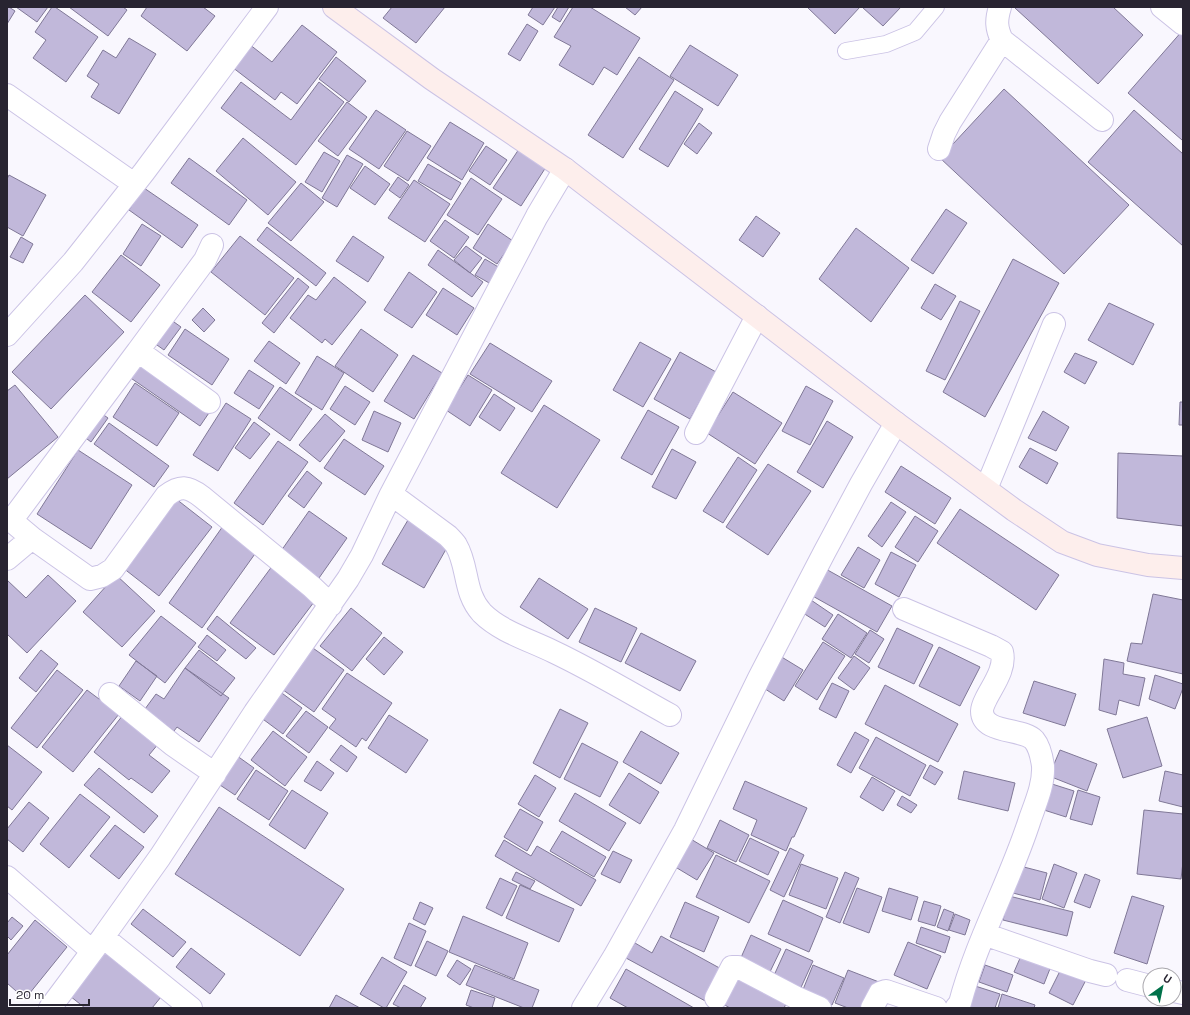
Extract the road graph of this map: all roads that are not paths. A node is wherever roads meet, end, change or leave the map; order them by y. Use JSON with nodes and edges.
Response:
{"nodes":[{"id":1,"x":267,"y":7,"type":"edge"},
{"id":2,"x":334,"y":7,"type":"edge"},
{"id":3,"x":936,"y":7,"type":"edge"},
{"id":4,"x":1000,"y":7,"type":"edge"},
{"id":5,"x":1163,"y":7,"type":"edge"},
{"id":6,"x":1183,"y":24,"type":"edge"},
{"id":7,"x":1002,"y":40,"type":"junction"},
{"id":8,"x":846,"y":51,"type":"dead end"},
{"id":9,"x":7,"y":95,"type":"edge"},
{"id":10,"x":1102,"y":120,"type":"dead end"},
{"id":11,"x":939,"y":149,"type":"dead end"},
{"id":12,"x":565,"y":170,"type":"junction"},
{"id":13,"x":134,"y":184,"type":"junction"},
{"id":14,"x":212,"y":245,"type":"dead end"},
{"id":15,"x":757,"y":316,"type":"junction"},
{"id":16,"x":1054,"y":324,"type":"dead end"},
{"id":17,"x":7,"y":334,"type":"edge"},
{"id":18,"x":138,"y":351,"type":"junction"},
{"id":19,"x":209,"y":402,"type":"dead end"},
{"id":20,"x":896,"y":423,"type":"junction"},
{"id":21,"x":696,"y":433,"type":"dead end"},
{"id":22,"x":986,"y":489,"type":"junction"},
{"id":23,"x":391,"y":494,"type":"junction"},
{"id":24,"x":9,"y":519,"type":"edge"},
{"id":25,"x":32,"y":538,"type":"junction"},
{"id":26,"x":7,"y":560,"type":"edge"},
{"id":27,"x":1183,"y":568,"type":"edge"},
{"id":28,"x":331,"y":605,"type":"junction"},
{"id":29,"x":904,"y":609,"type":"dead end"},
{"id":30,"x":110,"y":694,"type":"dead end"},
{"id":31,"x":670,"y":715,"type":"dead end"},
{"id":32,"x":215,"y":774,"type":"junction"},
{"id":33,"x":7,"y":877,"type":"edge"},
{"id":34,"x":984,"y":934,"type":"junction"},
{"id":35,"x":98,"y":944,"type":"junction"},
{"id":36,"x":1106,"y":975,"type":"dead end"},
{"id":37,"x":1127,"y":980,"type":"dead end"},
{"id":38,"x":1142,"y":984,"type":"edge"},
{"id":39,"x":716,"y":998,"type":"dead end"},
{"id":40,"x":50,"y":1008,"type":"edge"},
{"id":41,"x":190,"y":1008,"type":"edge"},
{"id":42,"x":583,"y":1008,"type":"edge"},
{"id":43,"x":820,"y":1008,"type":"edge"},
{"id":44,"x":872,"y":1008,"type":"edge"},
{"id":45,"x":936,"y":1008,"type":"edge"},
{"id":46,"x":956,"y":1008,"type":"edge"}],
"edges":[{"from":1,"to":13,"type":"street"},
{"from":2,"to":12,"type":"street"},
{"from":3,"to":8,"type":"lane"},
{"from":4,"to":7,"type":"street"},
{"from":5,"to":6,"type":"street"},
{"from":7,"to":10,"type":"street"},
{"from":7,"to":11,"type":"street"},
{"from":9,"to":13,"type":"street"},
{"from":12,"to":15,"type":"street"},
{"from":12,"to":23,"type":"street"},
{"from":13,"to":17,"type":"street"},
{"from":14,"to":18,"type":"street"},
{"from":15,"to":20,"type":"street"},
{"from":15,"to":21,"type":"street"},
{"from":16,"to":22,"type":"street"},
{"from":18,"to":19,"type":"street"},
{"from":18,"to":24,"type":"street"},
{"from":20,"to":22,"type":"street"},
{"from":20,"to":42,"type":"street"},
{"from":22,"to":27,"type":"street"},
{"from":23,"to":28,"type":"street"},
{"from":23,"to":31,"type":"street"},
{"from":24,"to":25,"type":"street"},
{"from":25,"to":26,"type":"street"},
{"from":25,"to":28,"type":"street"},
{"from":28,"to":32,"type":"street"},
{"from":29,"to":34,"type":"street"},
{"from":30,"to":32,"type":"street"},
{"from":32,"to":35,"type":"street"},
{"from":33,"to":35,"type":"street"},
{"from":34,"to":36,"type":"street"},
{"from":34,"to":46,"type":"street"},
{"from":35,"to":40,"type":"street"},
{"from":35,"to":41,"type":"street"},
{"from":37,"to":38,"type":"street"},
{"from":39,"to":43,"type":"street"},
{"from":44,"to":45,"type":"street"}]}
